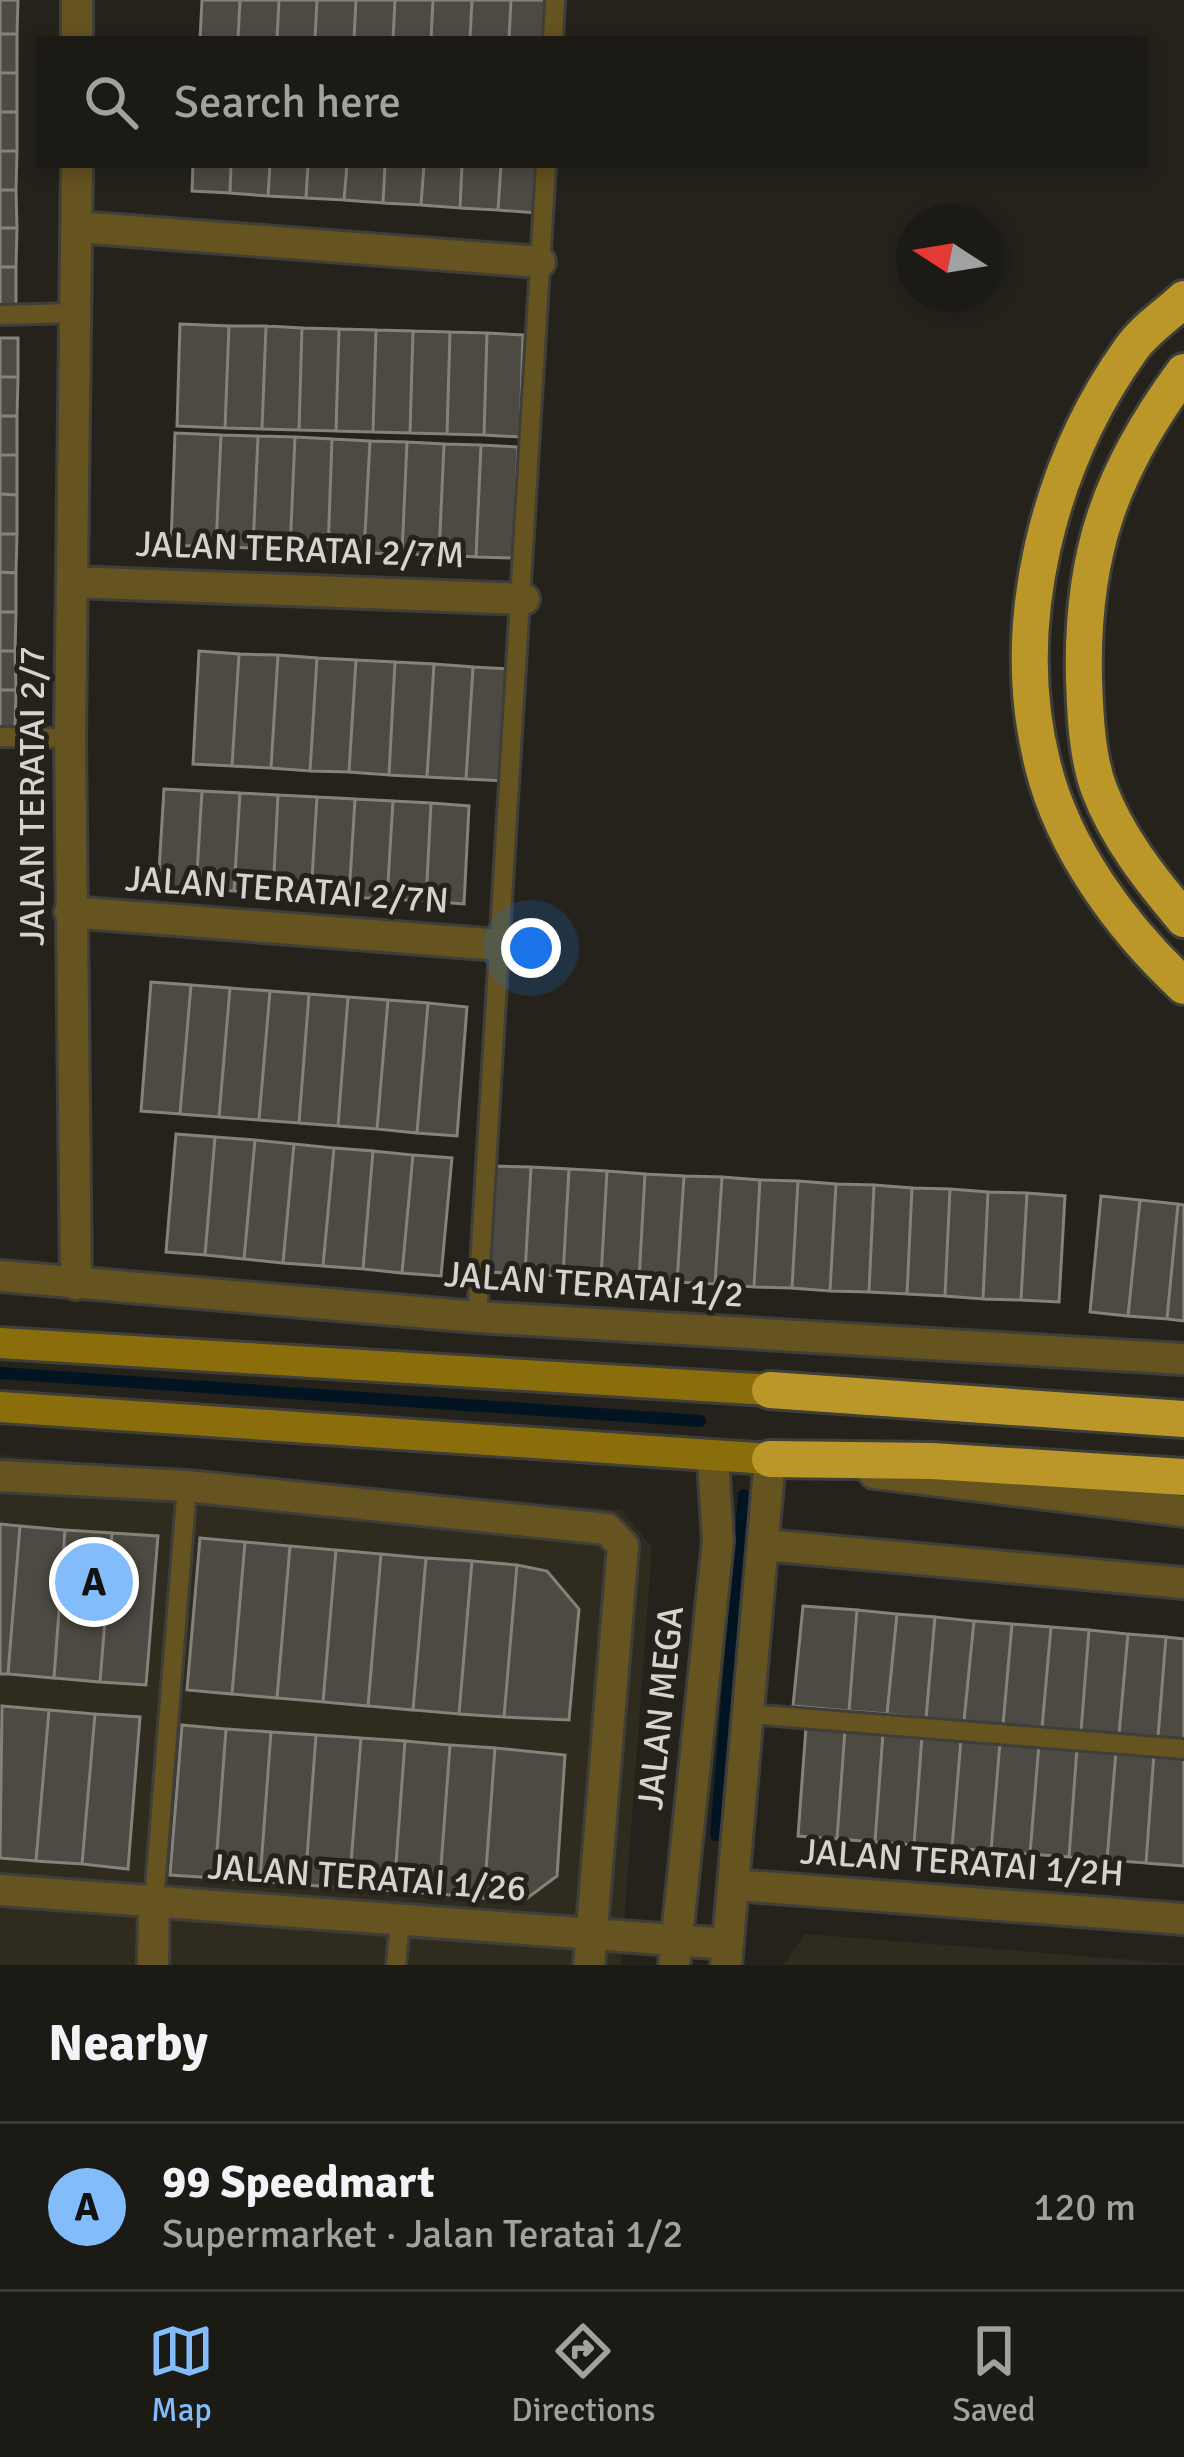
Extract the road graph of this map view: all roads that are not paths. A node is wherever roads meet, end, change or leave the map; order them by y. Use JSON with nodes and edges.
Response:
{"nodes":[{"id":1,"x":77,"y":0,"type":"edge"},
{"id":2,"x":555,"y":0,"type":"edge"},
{"id":3,"x":77,"y":36,"type":"edge"},
{"id":4,"x":553,"y":36,"type":"edge"},
{"id":5,"x":77,"y":168,"type":"edge"},
{"id":6,"x":546,"y":168,"type":"edge"},
{"id":7,"x":77,"y":227,"type":"junction"},
{"id":8,"x":540,"y":262,"type":"junction"},
{"id":9,"x":1184,"y":299,"type":"edge"},
{"id":10,"x":74,"y":313,"type":"junction"},
{"id":11,"x":0,"y":315,"type":"edge"},
{"id":12,"x":1184,"y":372,"type":"edge"},
{"id":13,"x":73,"y":582,"type":"junction"},
{"id":14,"x":524,"y":598,"type":"junction"},
{"id":15,"x":0,"y":736,"type":"edge"},
{"id":16,"x":70,"y":738,"type":"junction"},
{"id":17,"x":70,"y":912,"type":"junction"},
{"id":18,"x":1184,"y":920,"type":"edge"},
{"id":19,"x":499,"y":945,"type":"junction"},
{"id":20,"x":1184,"y":986,"type":"edge"},
{"id":21,"x":0,"y":1276,"type":"edge"},
{"id":22,"x":76,"y":1284,"type":"junction"},
{"id":23,"x":477,"y":1317,"type":"junction"},
{"id":24,"x":0,"y":1343,"type":"edge"},
{"id":25,"x":1184,"y":1359,"type":"edge"},
{"id":26,"x":770,"y":1390,"type":"joint"},
{"id":27,"x":0,"y":1408,"type":"edge"},
{"id":28,"x":1184,"y":1419,"type":"edge"},
{"id":29,"x":713,"y":1459,"type":"junction"},
{"id":30,"x":770,"y":1459,"type":"junction"},
{"id":31,"x":0,"y":1476,"type":"edge"},
{"id":32,"x":1184,"y":1477,"type":"edge"},
{"id":33,"x":187,"y":1486,"type":"junction"},
{"id":34,"x":1184,"y":1510,"type":"edge"},
{"id":35,"x":764,"y":1545,"type":"junction"},
{"id":36,"x":1184,"y":1583,"type":"edge"},
{"id":37,"x":749,"y":1714,"type":"junction"},
{"id":38,"x":1184,"y":1749,"type":"edge"},
{"id":39,"x":735,"y":1885,"type":"junction"},
{"id":40,"x":0,"y":1890,"type":"edge"},
{"id":41,"x":154,"y":1900,"type":"junction"},
{"id":42,"x":1184,"y":1919,"type":"edge"},
{"id":43,"x":400,"y":1921,"type":"junction"},
{"id":44,"x":590,"y":1949,"type":"edge"},
{"id":45,"x":675,"y":1953,"type":"edge"},
{"id":46,"x":727,"y":1954,"type":"edge"},
{"id":47,"x":153,"y":1965,"type":"edge"},
{"id":48,"x":396,"y":1965,"type":"edge"}],
"edges":[{"from":1,"to":3,"type":"street"},
{"from":2,"to":4,"type":"lane"},
{"from":5,"to":7,"type":"street","name":"JALAN TERATAI 2/7"},
{"from":6,"to":8,"type":"lane"},
{"from":7,"to":8,"type":"street"},
{"from":7,"to":10,"type":"street","name":"JALAN TERATAI 2/7"},
{"from":8,"to":14,"type":"lane"},
{"from":9,"to":20,"type":"highway"},
{"from":10,"to":11,"type":"lane"},
{"from":10,"to":13,"type":"street","name":"JALAN TERATAI 2/7"},
{"from":12,"to":18,"type":"highway"},
{"from":13,"to":14,"type":"street","name":"JALAN TERATAI 2/7M"},
{"from":13,"to":16,"type":"street","name":"JALAN TERATAI 2/7"},
{"from":14,"to":19,"type":"lane"},
{"from":15,"to":16,"type":"lane"},
{"from":16,"to":17,"type":"street","name":"JALAN TERATAI 2/7"},
{"from":17,"to":19,"type":"street","name":"JALAN TERATAI 2/7N"},
{"from":17,"to":22,"type":"street","name":"JALAN TERATAI 2/7"},
{"from":19,"to":23,"type":"lane"},
{"from":21,"to":22,"type":"street","name":"JALAN TERATAI 1/2"},
{"from":22,"to":23,"type":"street","name":"JALAN TERATAI 1/2"},
{"from":23,"to":25,"type":"street","name":"JALAN TERATAI 1/2"},
{"from":24,"to":26,"type":"main road"},
{"from":26,"to":28,"type":"highway"},
{"from":27,"to":29,"type":"main road"},
{"from":29,"to":30,"type":"main road"},
{"from":29,"to":45,"type":"street","name":"JALAN MEGA"},
{"from":30,"to":32,"type":"highway"},
{"from":30,"to":34,"type":"street"},
{"from":30,"to":35,"type":"street"},
{"from":31,"to":33,"type":"street"},
{"from":33,"to":41,"type":"lane"},
{"from":33,"to":44,"type":"street"},
{"from":35,"to":36,"type":"street"},
{"from":35,"to":37,"type":"street"},
{"from":37,"to":38,"type":"lane"},
{"from":37,"to":39,"type":"street"},
{"from":39,"to":42,"type":"street","name":"JALAN TERATAI 1/2H"},
{"from":39,"to":46,"type":"street"},
{"from":40,"to":41,"type":"street","name":"JALAN TERATAI 1/26"},
{"from":41,"to":43,"type":"street","name":"JALAN TERATAI 1/26"},
{"from":41,"to":47,"type":"street"},
{"from":43,"to":44,"type":"street","name":"JALAN TERATAI 1/26"},
{"from":43,"to":48,"type":"lane"},
{"from":44,"to":45,"type":"street","name":"JALAN TERATAI 1/26"},
{"from":45,"to":46,"type":"street","name":"JALAN TERATAI 1/26"}]}
